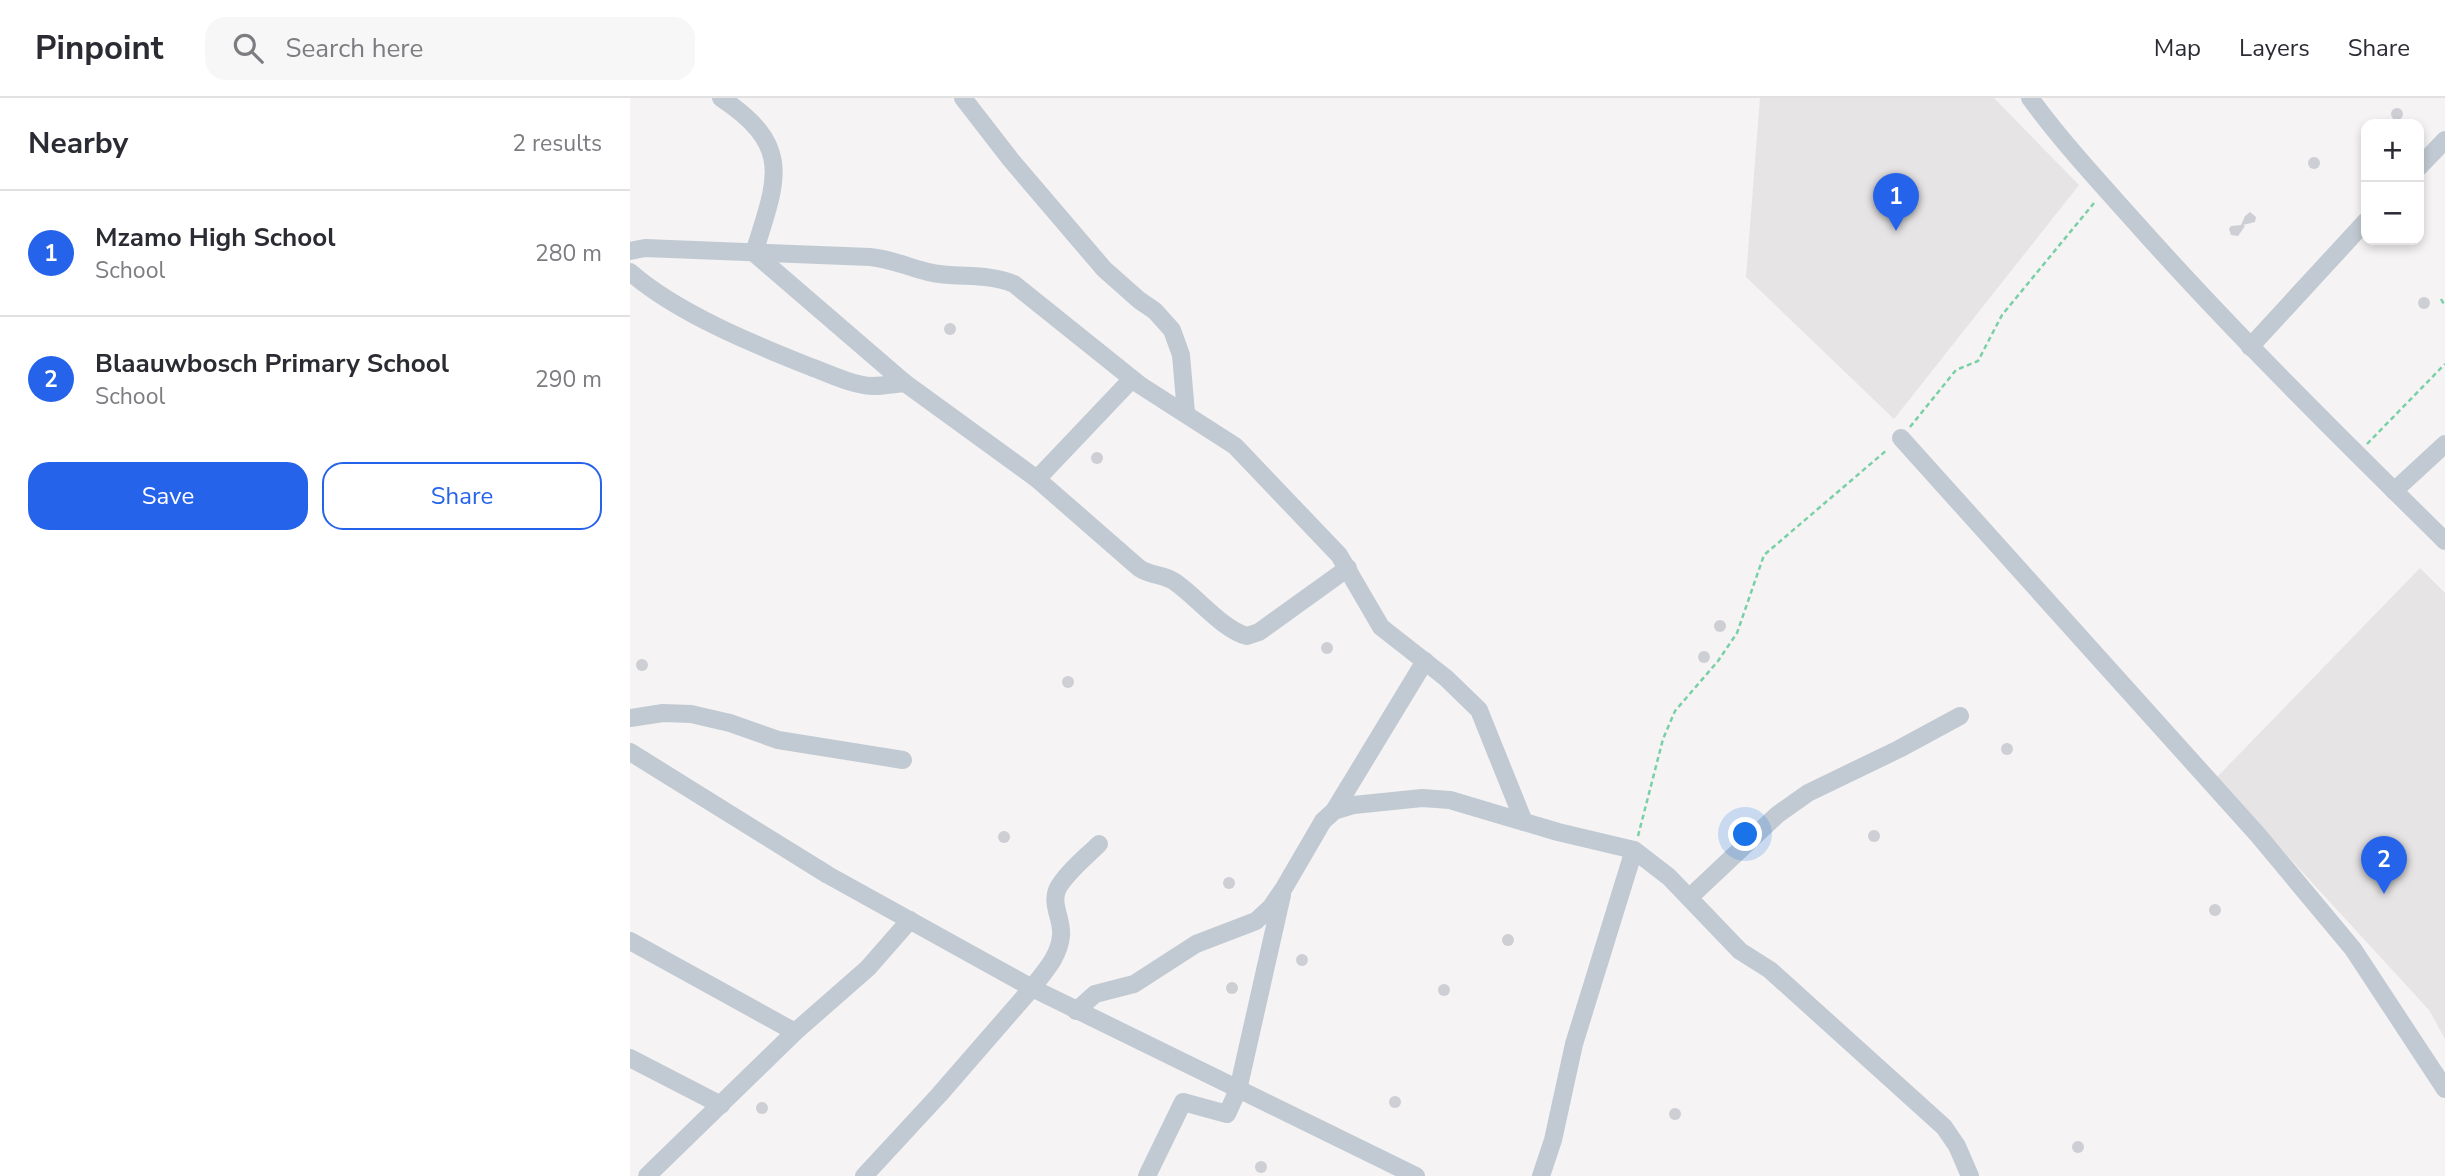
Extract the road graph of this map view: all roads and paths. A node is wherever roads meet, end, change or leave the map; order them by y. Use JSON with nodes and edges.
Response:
{"nodes":[{"id":1,"x":721,"y":98,"type":"edge"},
{"id":2,"x":964,"y":98,"type":"edge"},
{"id":3,"x":2030,"y":98,"type":"edge"},
{"id":4,"x":2445,"y":140,"type":"edge"},
{"id":5,"x":2424,"y":162,"type":"edge"},
{"id":6,"x":2105,"y":189,"type":"junction"},
{"id":7,"x":2361,"y":226,"type":"edge"},
{"id":8,"x":630,"y":251,"type":"edge"},
{"id":9,"x":754,"y":253,"type":"junction"},
{"id":10,"x":630,"y":272,"type":"edge"},
{"id":11,"x":2441,"y":299,"type":"dead end"},
{"id":12,"x":2445,"y":306,"type":"edge"},
{"id":13,"x":2250,"y":347,"type":"junction"},
{"id":14,"x":2445,"y":364,"type":"edge"},
{"id":15,"x":1132,"y":379,"type":"junction"},
{"id":16,"x":905,"y":383,"type":"junction"},
{"id":17,"x":1186,"y":413,"type":"junction"},
{"id":18,"x":1901,"y":438,"type":"junction"},
{"id":19,"x":2445,"y":444,"type":"edge"},
{"id":20,"x":2357,"y":453,"type":"junction"},
{"id":21,"x":1037,"y":479,"type":"junction"},
{"id":22,"x":2394,"y":491,"type":"junction"},
{"id":23,"x":2445,"y":541,"type":"edge"},
{"id":24,"x":1348,"y":568,"type":"junction"},
{"id":25,"x":1425,"y":661,"type":"junction"},
{"id":26,"x":1960,"y":716,"type":"dead end"},
{"id":27,"x":630,"y":718,"type":"edge"},
{"id":28,"x":630,"y":752,"type":"edge"},
{"id":29,"x":903,"y":760,"type":"dead end"},
{"id":30,"x":1334,"y":811,"type":"junction"},
{"id":31,"x":1524,"y":822,"type":"junction"},
{"id":32,"x":1100,"y":844,"type":"dead end"},
{"id":33,"x":1634,"y":850,"type":"junction"},
{"id":34,"x":1284,"y":888,"type":"junction"},
{"id":35,"x":1690,"y":897,"type":"junction"},
{"id":36,"x":910,"y":920,"type":"junction"},
{"id":37,"x":630,"y":941,"type":"edge"},
{"id":38,"x":1032,"y":988,"type":"junction"},
{"id":39,"x":1076,"y":1011,"type":"junction"},
{"id":40,"x":795,"y":1032,"type":"junction"},
{"id":41,"x":630,"y":1058,"type":"edge"},
{"id":42,"x":2445,"y":1089,"type":"edge"},
{"id":43,"x":1238,"y":1090,"type":"junction"},
{"id":44,"x":721,"y":1105,"type":"junction"},
{"id":45,"x":647,"y":1176,"type":"edge"},
{"id":46,"x":864,"y":1176,"type":"edge"},
{"id":47,"x":1147,"y":1176,"type":"edge"},
{"id":48,"x":1416,"y":1176,"type":"edge"},
{"id":49,"x":1541,"y":1176,"type":"edge"},
{"id":50,"x":1970,"y":1176,"type":"edge"}],
"edges":[{"from":1,"to":9,"type":"street"},
{"from":2,"to":17,"type":"street"},
{"from":3,"to":6,"type":"street"},
{"from":4,"to":5,"type":"street"},
{"from":6,"to":13,"type":"street"},
{"from":6,"to":18,"type":"path"},
{"from":7,"to":13,"type":"street"},
{"from":8,"to":9,"type":"street"},
{"from":9,"to":15,"type":"street"},
{"from":9,"to":16,"type":"street"},
{"from":10,"to":16,"type":"street"},
{"from":11,"to":12,"type":"path"},
{"from":13,"to":20,"type":"street"},
{"from":14,"to":20,"type":"path"},
{"from":15,"to":17,"type":"street"},
{"from":15,"to":21,"type":"street"},
{"from":16,"to":21,"type":"street"},
{"from":17,"to":24,"type":"street"},
{"from":18,"to":33,"type":"path"},
{"from":18,"to":42,"type":"street"},
{"from":19,"to":22,"type":"street"},
{"from":20,"to":22,"type":"street"},
{"from":21,"to":24,"type":"street"},
{"from":22,"to":23,"type":"street"},
{"from":24,"to":25,"type":"street"},
{"from":25,"to":30,"type":"street"},
{"from":25,"to":31,"type":"street"},
{"from":26,"to":35,"type":"street"},
{"from":27,"to":29,"type":"street"},
{"from":28,"to":36,"type":"street"},
{"from":30,"to":31,"type":"street"},
{"from":30,"to":34,"type":"street"},
{"from":31,"to":33,"type":"street"},
{"from":32,"to":38,"type":"street"},
{"from":33,"to":35,"type":"street"},
{"from":33,"to":49,"type":"street"},
{"from":34,"to":39,"type":"street"},
{"from":34,"to":43,"type":"street"},
{"from":35,"to":50,"type":"street"},
{"from":36,"to":38,"type":"street"},
{"from":36,"to":40,"type":"street"},
{"from":37,"to":40,"type":"street"},
{"from":38,"to":39,"type":"street"},
{"from":38,"to":46,"type":"street"},
{"from":39,"to":43,"type":"street"},
{"from":40,"to":44,"type":"street"},
{"from":41,"to":44,"type":"street"},
{"from":43,"to":47,"type":"street"},
{"from":43,"to":48,"type":"street"},
{"from":44,"to":45,"type":"street"}]}
